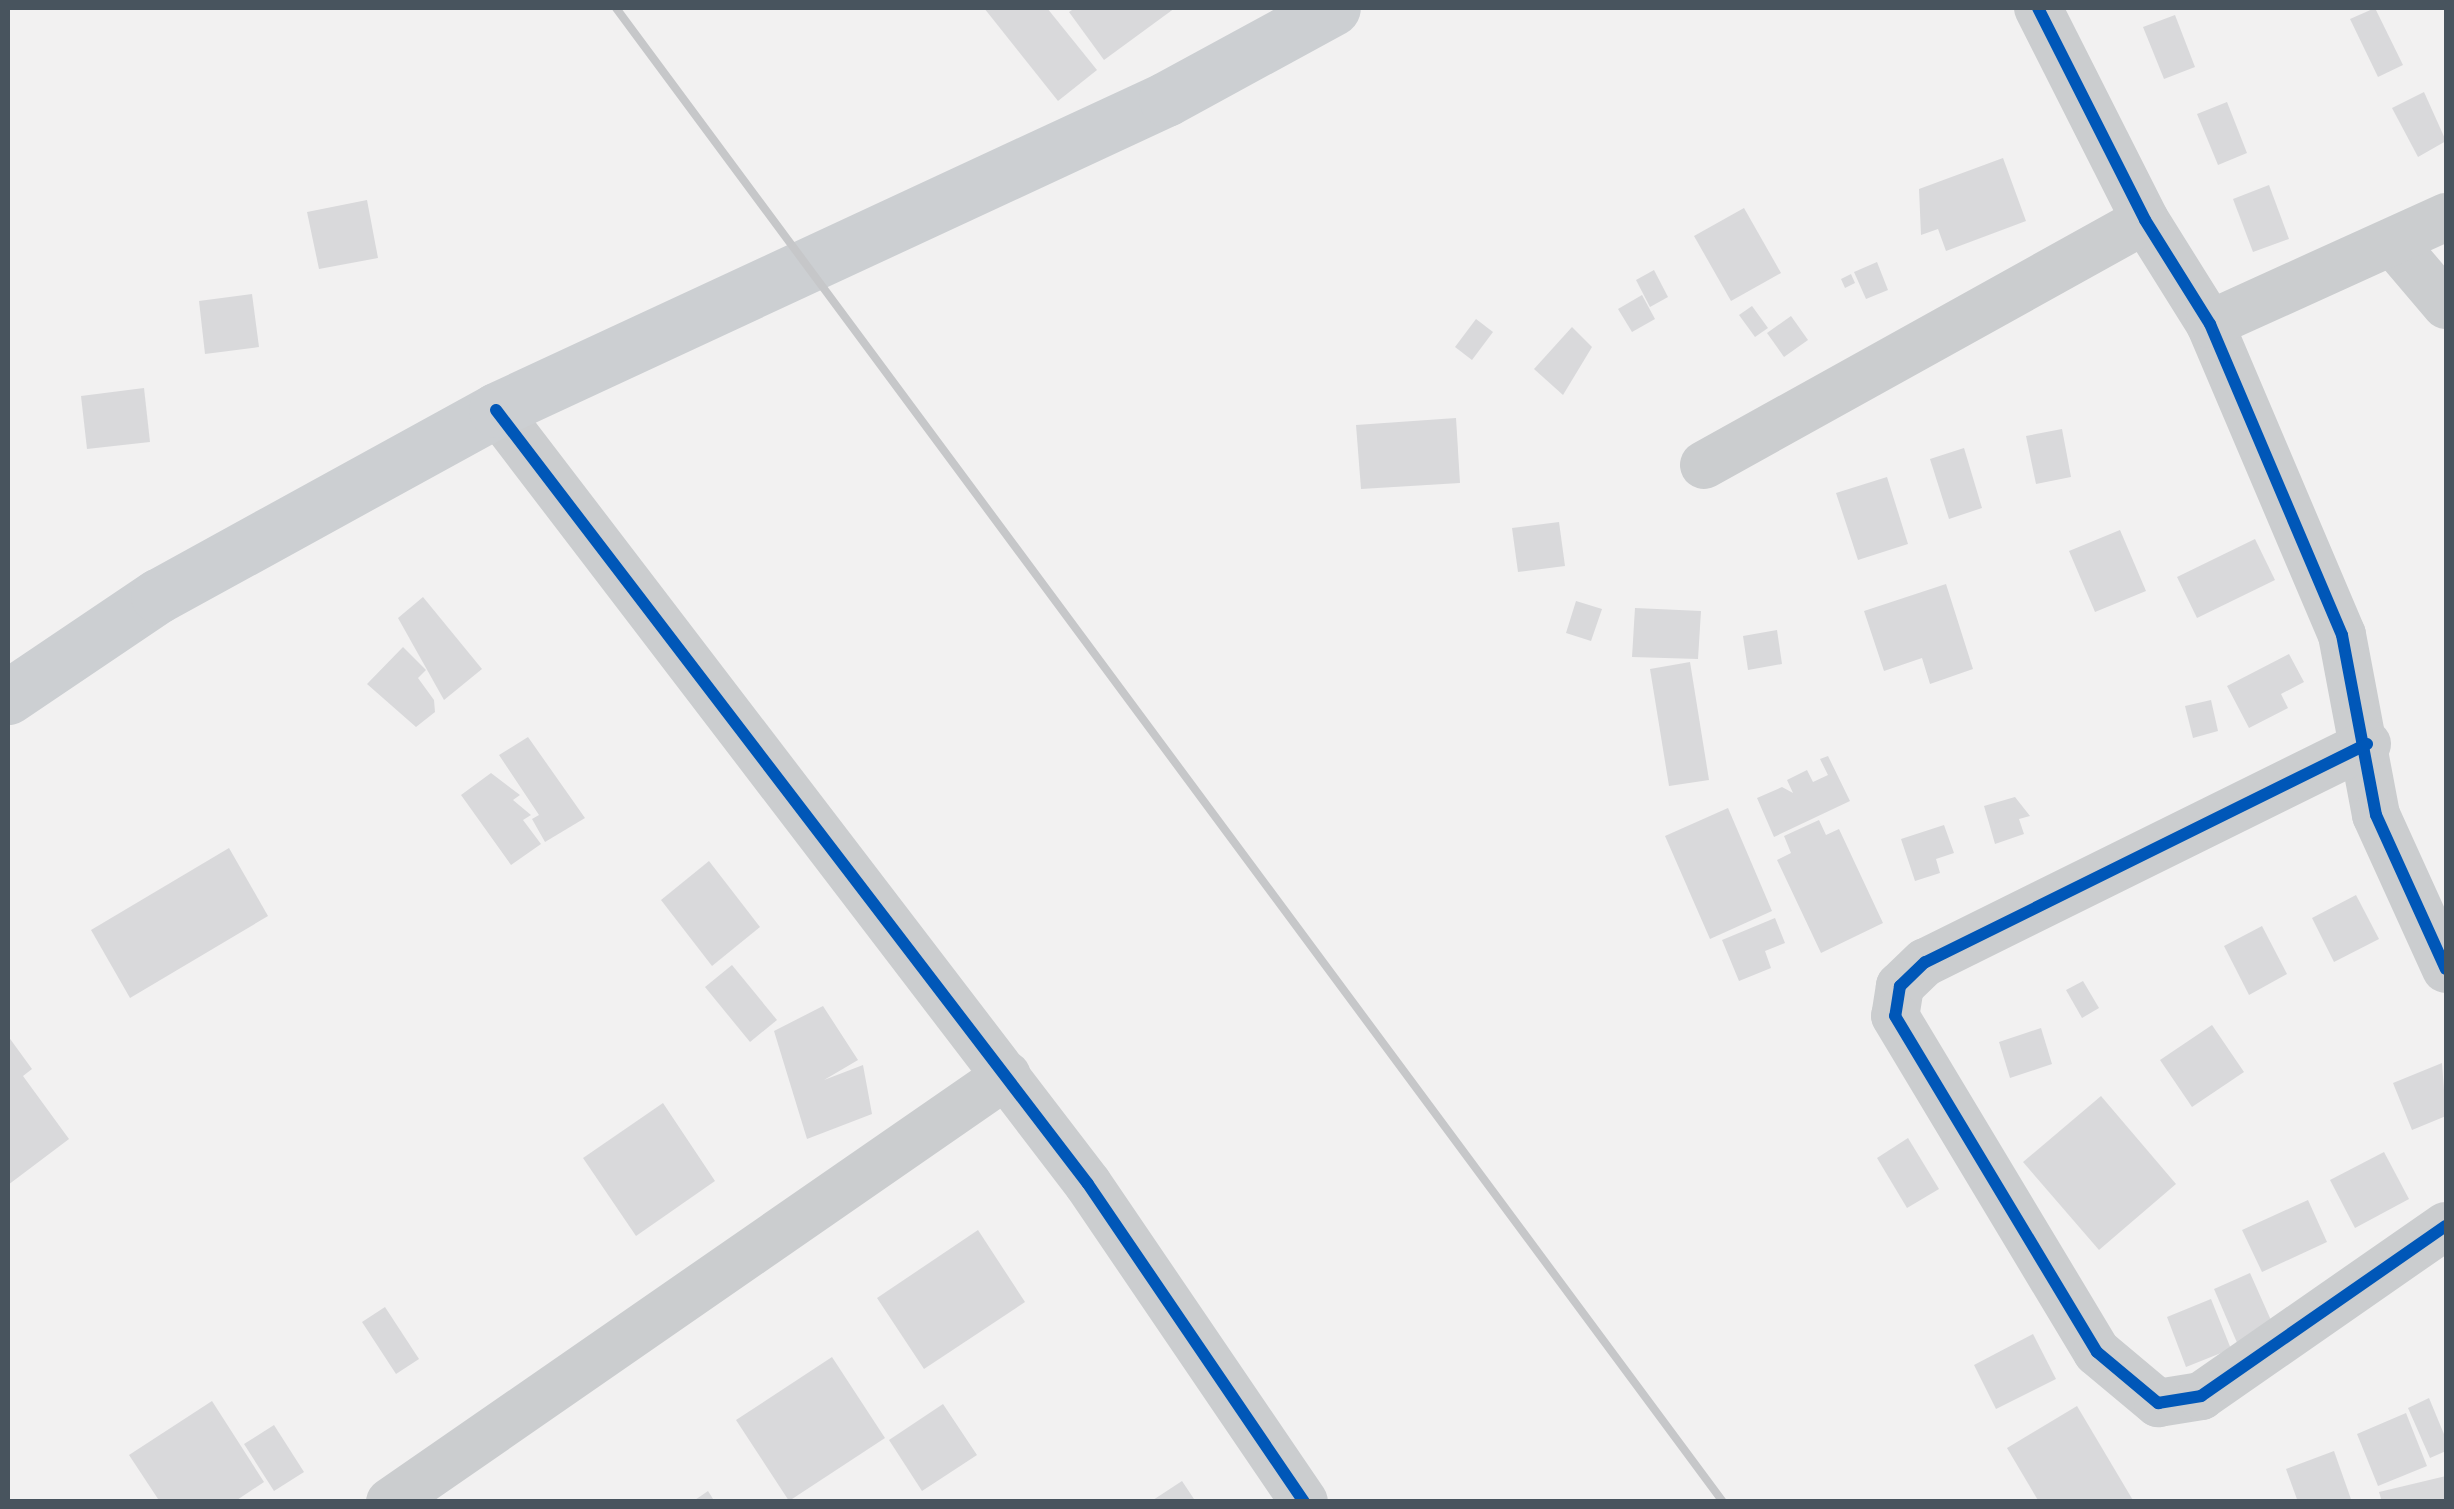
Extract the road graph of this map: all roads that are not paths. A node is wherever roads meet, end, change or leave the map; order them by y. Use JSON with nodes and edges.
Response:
{"nodes":[{"id":1,"x":1333,"y":8,"type":"edge"},
{"id":2,"x":2038,"y":8,"type":"edge"},
{"id":3,"x":2446,"y":217,"type":"edge"},
{"id":4,"x":2145,"y":220,"type":"junction"},
{"id":5,"x":2395,"y":245,"type":"junction"},
{"id":6,"x":2446,"y":305,"type":"edge"},
{"id":7,"x":2210,"y":324,"type":"junction"},
{"id":8,"x":496,"y":410,"type":"junction"},
{"id":9,"x":1704,"y":465,"type":"dead end"},
{"id":10,"x":8,"y":697,"type":"edge"},
{"id":11,"x":2367,"y":744,"type":"junction"},
{"id":12,"x":2446,"y":970,"type":"edge"},
{"id":13,"x":1006,"y":1075,"type":"junction"},
{"id":14,"x":2446,"y":1226,"type":"edge"},
{"id":15,"x":390,"y":1502,"type":"edge"},
{"id":16,"x":1304,"y":1502,"type":"edge"}],
"edges":[{"from":1,"to":8,"type":"main road"},
{"from":2,"to":4,"type":"street"},
{"from":3,"to":5,"type":"street"},
{"from":4,"to":7,"type":"street"},
{"from":4,"to":9,"type":"street"},
{"from":5,"to":6,"type":"street"},
{"from":5,"to":7,"type":"street"},
{"from":7,"to":11,"type":"street"},
{"from":8,"to":10,"type":"main road"},
{"from":8,"to":13,"type":"street"},
{"from":11,"to":12,"type":"street"},
{"from":11,"to":14,"type":"street"},
{"from":13,"to":15,"type":"street"},
{"from":13,"to":16,"type":"street"}]}
